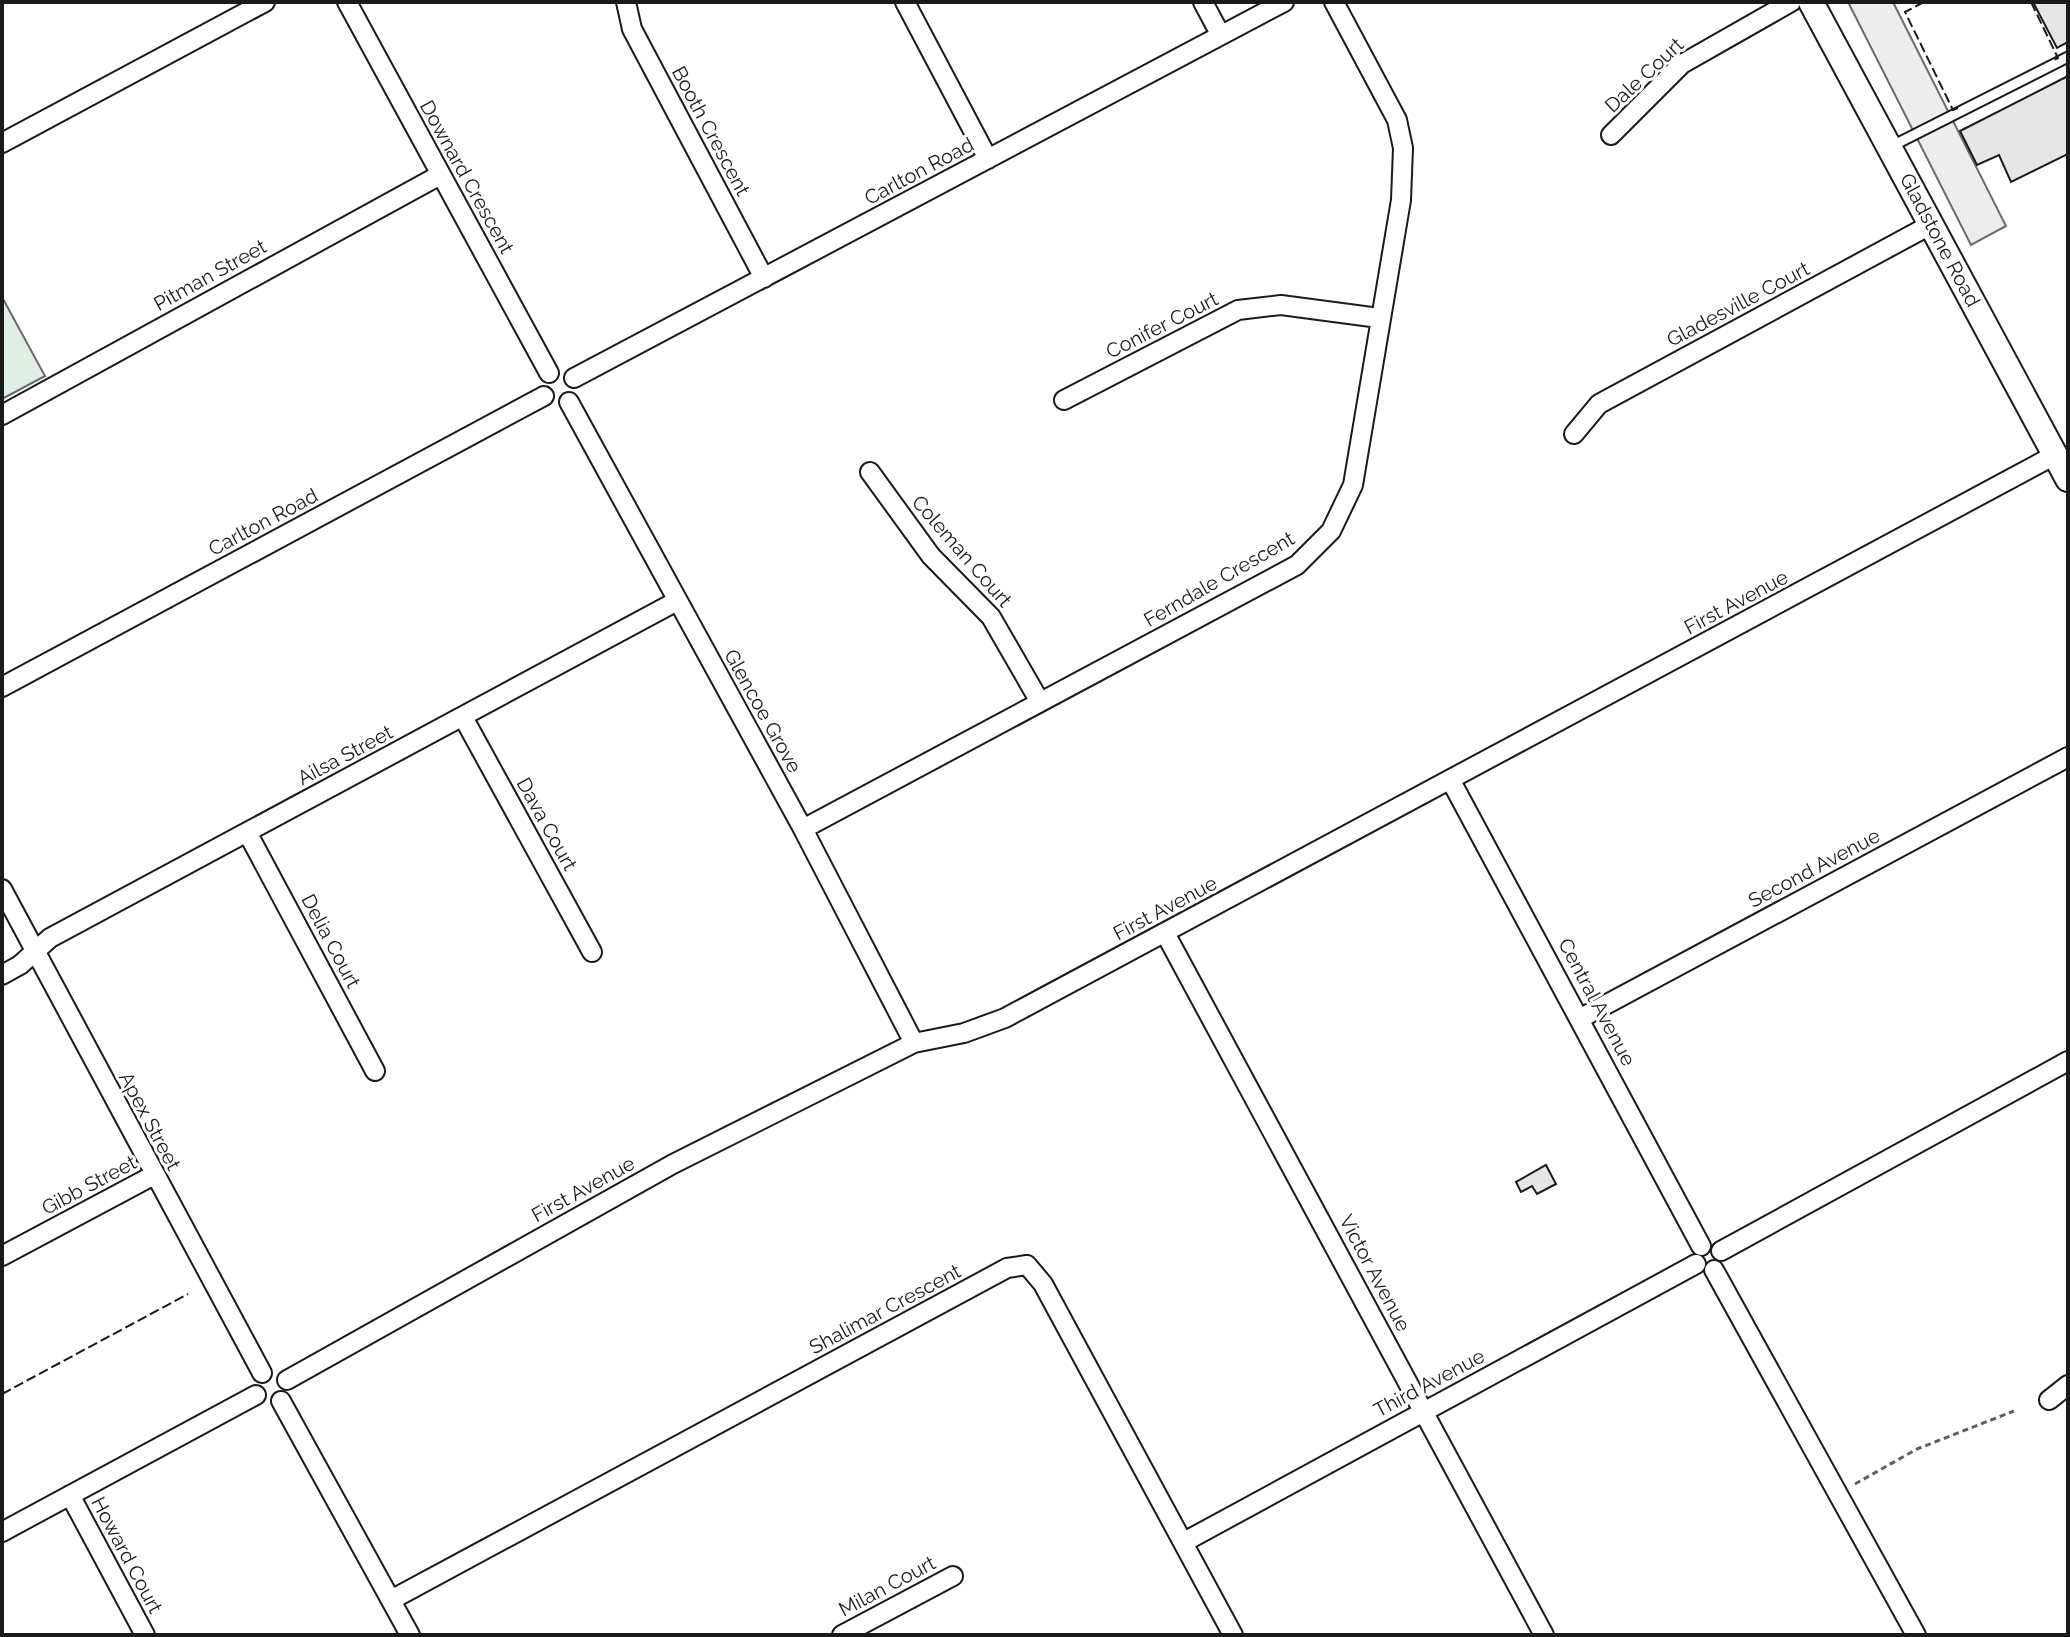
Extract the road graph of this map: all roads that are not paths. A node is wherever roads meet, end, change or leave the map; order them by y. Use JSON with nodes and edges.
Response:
{"nodes":[{"id":1,"x":265,"y":2,"type":"edge"},
{"id":2,"x":347,"y":2,"type":"edge"},
{"id":3,"x":626,"y":2,"type":"edge"},
{"id":4,"x":905,"y":2,"type":"edge"},
{"id":5,"x":1203,"y":2,"type":"edge"},
{"id":6,"x":1284,"y":2,"type":"edge"},
{"id":7,"x":1334,"y":2,"type":"edge"},
{"id":8,"x":1791,"y":2,"type":"edge"},
{"id":9,"x":1811,"y":2,"type":"edge"},
{"id":10,"x":1220,"y":34,"type":"junction"},
{"id":11,"x":2068,"y":57,"type":"edge"},
{"id":12,"x":1611,"y":135,"type":"dead end"},
{"id":13,"x":2,"y":143,"type":"edge"},
{"id":14,"x":1890,"y":147,"type":"junction"},
{"id":15,"x":988,"y":159,"type":"junction"},
{"id":16,"x":440,"y":175,"type":"junction"},
{"id":17,"x":1932,"y":224,"type":"junction"},
{"id":18,"x":764,"y":278,"type":"junction"},
{"id":19,"x":1379,"y":318,"type":"junction"},
{"id":20,"x":549,"y":373,"type":"junction"},
{"id":21,"x":574,"y":378,"type":"junction"},
{"id":22,"x":544,"y":396,"type":"junction"},
{"id":23,"x":1064,"y":400,"type":"dead end"},
{"id":24,"x":569,"y":402,"type":"junction"},
{"id":25,"x":2,"y":415,"type":"edge"},
{"id":26,"x":1574,"y":434,"type":"dead end"},
{"id":27,"x":2055,"y":455,"type":"junction"},
{"id":28,"x":870,"y":472,"type":"dead end"},
{"id":29,"x":2068,"y":479,"type":"edge"},
{"id":30,"x":677,"y":601,"type":"junction"},
{"id":31,"x":2,"y":687,"type":"edge"},
{"id":32,"x":1040,"y":702,"type":"junction"},
{"id":33,"x":463,"y":717,"type":"junction"},
{"id":34,"x":2068,"y":757,"type":"edge"},
{"id":35,"x":1451,"y":781,"type":"junction"},
{"id":36,"x":803,"y":829,"type":"junction"},
{"id":37,"x":247,"y":832,"type":"junction"},
{"id":38,"x":2,"y":889,"type":"edge"},
{"id":39,"x":1165,"y":933,"type":"junction"},
{"id":40,"x":36,"y":952,"type":"junction"},
{"id":41,"x":592,"y":952,"type":"dead end"},
{"id":42,"x":2,"y":975,"type":"edge"},
{"id":43,"x":1581,"y":1018,"type":"junction"},
{"id":44,"x":914,"y":1043,"type":"junction"},
{"id":45,"x":2068,"y":1061,"type":"edge"},
{"id":46,"x":375,"y":1071,"type":"dead end"},
{"id":47,"x":154,"y":1175,"type":"junction"},
{"id":48,"x":1721,"y":1251,"type":"junction"},
{"id":49,"x":1699,"y":1255,"type":"junction"},
{"id":50,"x":2,"y":1256,"type":"edge"},
{"id":51,"x":1714,"y":1270,"type":"junction"},
{"id":52,"x":262,"y":1373,"type":"junction"},
{"id":53,"x":287,"y":1380,"type":"junction"},
{"id":54,"x":2068,"y":1385,"type":"edge"},
{"id":55,"x":256,"y":1395,"type":"junction"},
{"id":56,"x":2049,"y":1400,"type":"dead end"},
{"id":57,"x":281,"y":1401,"type":"junction"},
{"id":58,"x":1424,"y":1410,"type":"junction"},
{"id":59,"x":70,"y":1495,"type":"junction"},
{"id":60,"x":2,"y":1532,"type":"edge"},
{"id":61,"x":1184,"y":1542,"type":"junction"},
{"id":62,"x":953,"y":1576,"type":"dead end"},
{"id":63,"x":391,"y":1600,"type":"junction"},
{"id":64,"x":145,"y":1635,"type":"edge"},
{"id":65,"x":410,"y":1635,"type":"edge"},
{"id":66,"x":842,"y":1635,"type":"edge"},
{"id":67,"x":1233,"y":1635,"type":"edge"},
{"id":68,"x":1544,"y":1635,"type":"edge"},
{"id":69,"x":1916,"y":1635,"type":"edge"}],
"edges":[{"from":1,"to":13,"type":"street"},
{"from":2,"to":16,"type":"street","name":"Downard Crescent"},
{"from":3,"to":18,"type":"street","name":"Booth Crescent"},
{"from":4,"to":15,"type":"street"},
{"from":5,"to":10,"type":"street"},
{"from":6,"to":10,"type":"street","name":"Carlton Road"},
{"from":7,"to":19,"type":"street","name":"Ferndale Crescent"},
{"from":8,"to":12,"type":"street","name":"Dale Court"},
{"from":9,"to":14,"type":"main road","name":"Gladstone Road"},
{"from":10,"to":15,"type":"street","name":"Carlton Road"},
{"from":11,"to":14,"type":"lane"},
{"from":14,"to":17,"type":"main road","name":"Gladstone Road"},
{"from":15,"to":18,"type":"street","name":"Carlton Road"},
{"from":16,"to":20,"type":"street","name":"Downard Crescent"},
{"from":16,"to":25,"type":"street","name":"Pitman Street"},
{"from":17,"to":26,"type":"street","name":"Gladesville Court"},
{"from":17,"to":27,"type":"main road","name":"Gladstone Road"},
{"from":18,"to":21,"type":"street","name":"Carlton Road"},
{"from":19,"to":23,"type":"street","name":"Conifer Court"},
{"from":19,"to":32,"type":"street","name":"Ferndale Crescent"},
{"from":20,"to":21,"type":"street"},
{"from":20,"to":22,"type":"street"},
{"from":21,"to":24,"type":"street"},
{"from":22,"to":24,"type":"street"},
{"from":22,"to":31,"type":"street","name":"Carlton Road"},
{"from":24,"to":30,"type":"street","name":"Glencoe Grove"},
{"from":27,"to":29,"type":"main road","name":"Gladstone Road"},
{"from":27,"to":35,"type":"street","name":"First Avenue"},
{"from":28,"to":32,"type":"street","name":"Coleman Court"},
{"from":30,"to":33,"type":"street","name":"Ailsa Street"},
{"from":30,"to":36,"type":"street","name":"Glencoe Grove"},
{"from":32,"to":36,"type":"street","name":"Ferndale Crescent"},
{"from":33,"to":37,"type":"street","name":"Ailsa Street"},
{"from":33,"to":41,"type":"street","name":"Dava Court"},
{"from":34,"to":43,"type":"street","name":"Second Avenue"},
{"from":35,"to":39,"type":"street","name":"First Avenue"},
{"from":35,"to":43,"type":"street","name":"Central Avenue"},
{"from":36,"to":44,"type":"street","name":"Glencoe Grove"},
{"from":37,"to":40,"type":"street","name":"Ailsa Street"},
{"from":37,"to":46,"type":"street","name":"Delia Court"},
{"from":38,"to":40,"type":"street","name":"Apex Street"},
{"from":39,"to":44,"type":"street","name":"First Avenue"},
{"from":39,"to":58,"type":"street","name":"Victor Avenue"},
{"from":40,"to":42,"type":"street","name":"Ailsa Street"},
{"from":40,"to":47,"type":"street","name":"Apex Street"},
{"from":43,"to":49,"type":"street","name":"Central Avenue"},
{"from":44,"to":53,"type":"street","name":"First Avenue"},
{"from":45,"to":48,"type":"street"},
{"from":47,"to":50,"type":"street","name":"Gibb Street"},
{"from":47,"to":52,"type":"street","name":"Apex Street"},
{"from":48,"to":49,"type":"street"},
{"from":48,"to":51,"type":"street"},
{"from":49,"to":51,"type":"street"},
{"from":49,"to":58,"type":"street","name":"Third Avenue"},
{"from":51,"to":69,"type":"street"},
{"from":52,"to":53,"type":"street"},
{"from":52,"to":55,"type":"street"},
{"from":53,"to":57,"type":"street"},
{"from":54,"to":56,"type":"street"},
{"from":55,"to":57,"type":"street"},
{"from":55,"to":59,"type":"street"},
{"from":57,"to":63,"type":"street"},
{"from":58,"to":61,"type":"street","name":"Third Avenue"},
{"from":58,"to":68,"type":"street","name":"Victor Avenue"},
{"from":59,"to":60,"type":"street"},
{"from":59,"to":64,"type":"street","name":"Howard Court"},
{"from":61,"to":63,"type":"street","name":"Shalimar Crescent"},
{"from":61,"to":67,"type":"street","name":"Shalimar Crescent"},
{"from":62,"to":66,"type":"street","name":"Milan Court"},
{"from":63,"to":65,"type":"street"}]}
